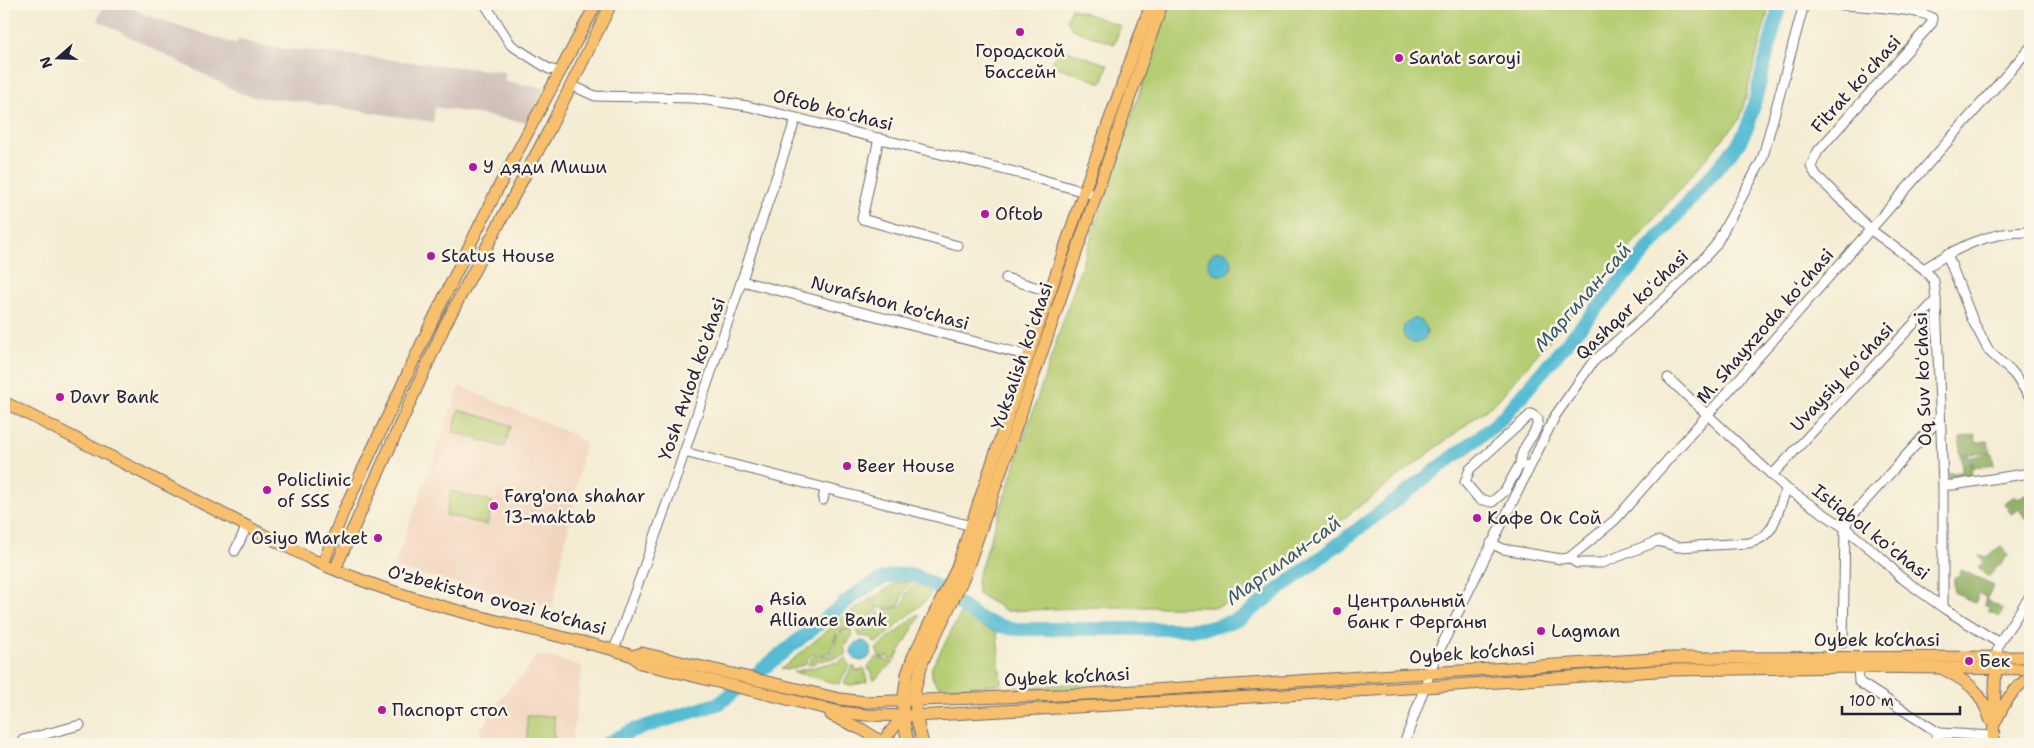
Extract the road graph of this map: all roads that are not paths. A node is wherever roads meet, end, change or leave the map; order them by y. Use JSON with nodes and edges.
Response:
{"nodes":[{"id":1,"x":88,"y":4,"type":"edge"},
{"id":2,"x":93,"y":4,"type":"edge"},
{"id":3,"x":485,"y":4,"type":"edge"},
{"id":4,"x":596,"y":4,"type":"edge"},
{"id":5,"x":611,"y":4,"type":"edge"},
{"id":6,"x":1151,"y":4,"type":"edge"},
{"id":7,"x":1162,"y":4,"type":"edge"},
{"id":8,"x":1804,"y":4,"type":"edge"},
{"id":9,"x":1824,"y":4,"type":"edge"},
{"id":10,"x":2030,"y":48,"type":"edge"},
{"id":11,"x":561,"y":72,"type":"junction"},
{"id":12,"x":571,"y":85,"type":"junction"},
{"id":13,"x":796,"y":118,"type":"junction"},
{"id":14,"x":879,"y":138,"type":"junction"},
{"id":15,"x":1090,"y":193,"type":"junction"},
{"id":16,"x":1871,"y":230,"type":"junction"},
{"id":17,"x":2030,"y":232,"type":"edge"},
{"id":18,"x":958,"y":246,"type":"dead end"},
{"id":19,"x":1946,"y":254,"type":"junction"},
{"id":20,"x":1924,"y":269,"type":"junction"},
{"id":21,"x":1006,"y":278,"type":"dead end"},
{"id":22,"x":742,"y":282,"type":"junction"},
{"id":23,"x":1052,"y":292,"type":"junction"},
{"id":24,"x":1936,"y":300,"type":"junction"},
{"id":25,"x":1029,"y":356,"type":"junction"},
{"id":26,"x":1668,"y":378,"type":"dead end"},
{"id":27,"x":2030,"y":397,"type":"edge"},
{"id":28,"x":4,"y":402,"type":"edge"},
{"id":29,"x":1708,"y":416,"type":"junction"},
{"id":30,"x":1940,"y":418,"type":"junction"},
{"id":31,"x":684,"y":452,"type":"junction"},
{"id":32,"x":1525,"y":465,"type":"junction"},
{"id":33,"x":2030,"y":473,"type":"edge"},
{"id":34,"x":1772,"y":475,"type":"junction"},
{"id":35,"x":1943,"y":485,"type":"junction"},
{"id":36,"x":825,"y":489,"type":"junction"},
{"id":37,"x":1787,"y":489,"type":"junction"},
{"id":38,"x":823,"y":500,"type":"dead end"},
{"id":39,"x":247,"y":526,"type":"junction"},
{"id":40,"x":972,"y":526,"type":"junction"},
{"id":41,"x":1845,"y":528,"type":"junction"},
{"id":42,"x":1491,"y":543,"type":"junction"},
{"id":43,"x":235,"y":551,"type":"dead end"},
{"id":44,"x":1569,"y":558,"type":"junction"},
{"id":45,"x":323,"y":564,"type":"junction"},
{"id":46,"x":335,"y":569,"type":"junction"},
{"id":47,"x":961,"y":572,"type":"junction"},
{"id":48,"x":2030,"y":596,"type":"edge"},
{"id":49,"x":945,"y":605,"type":"junction"},
{"id":50,"x":1943,"y":607,"type":"junction"},
{"id":51,"x":1843,"y":642,"type":"dead end"},
{"id":52,"x":1999,"y":643,"type":"junction"},
{"id":53,"x":614,"y":650,"type":"junction"},
{"id":54,"x":633,"y":656,"type":"junction"},
{"id":55,"x":2030,"y":657,"type":"edge"},
{"id":56,"x":1996,"y":662,"type":"junction"},
{"id":57,"x":1858,"y":667,"type":"junction"},
{"id":58,"x":1942,"y":668,"type":"junction"},
{"id":59,"x":2030,"y":669,"type":"edge"},
{"id":60,"x":1430,"y":674,"type":"junction"},
{"id":61,"x":2030,"y":678,"type":"edge"},
{"id":62,"x":1426,"y":687,"type":"junction"},
{"id":63,"x":916,"y":701,"type":"junction"},
{"id":64,"x":903,"y":702,"type":"junction"},
{"id":65,"x":813,"y":707,"type":"junction"},
{"id":66,"x":903,"y":716,"type":"junction"},
{"id":67,"x":916,"y":716,"type":"junction"},
{"id":68,"x":80,"y":725,"type":"dead end"},
{"id":69,"x":1939,"y":733,"type":"junction"},
{"id":70,"x":1994,"y":736,"type":"edge"},
{"id":71,"x":23,"y":740,"type":"dead end"},
{"id":72,"x":883,"y":743,"type":"edge"},
{"id":73,"x":908,"y":744,"type":"edge"},
{"id":74,"x":923,"y":744,"type":"edge"},
{"id":75,"x":1404,"y":744,"type":"edge"},
{"id":76,"x":1933,"y":744,"type":"edge"}],
"edges":[{"from":1,"to":2,"type":"street"},
{"from":3,"to":11,"type":"street"},
{"from":4,"to":11,"type":"main road"},
{"from":5,"to":12,"type":"main road"},
{"from":6,"to":15,"type":"main road","name":"Yuksalish koʻchasi"},
{"from":7,"to":15,"type":"main road","name":"Yuksalish koʻchasi"},
{"from":8,"to":32,"type":"street","name":"Qashqar koʻchasi"},
{"from":9,"to":16,"type":"street","name":"Fitrat koʻchasi"},
{"from":10,"to":16,"type":"street","name":"M. Shayxzoda koʻchasi"},
{"from":11,"to":45,"type":"main road"},
{"from":12,"to":13,"type":"street","name":"Oftob koʻchasi"},
{"from":12,"to":46,"type":"main road"},
{"from":13,"to":14,"type":"street","name":"Oftob koʻchasi"},
{"from":13,"to":22,"type":"street","name":"Yosh Avlod koʻchasi"},
{"from":14,"to":15,"type":"street","name":"Oftob koʻchasi"},
{"from":14,"to":18,"type":"street"},
{"from":15,"to":23,"type":"main road","name":"Yuksalish koʻchasi"},
{"from":15,"to":47,"type":"main road","name":"Yuksalish koʻchasi"},
{"from":16,"to":20,"type":"street"},
{"from":16,"to":29,"type":"street","name":"M. Shayxzoda koʻchasi"},
{"from":17,"to":19,"type":"street"},
{"from":19,"to":20,"type":"street"},
{"from":19,"to":27,"type":"street"},
{"from":20,"to":24,"type":"street","name":"Oq Suv koʻchasi"},
{"from":21,"to":23,"type":"street"},
{"from":22,"to":25,"type":"street","name":"Nurafshon ko'chasi"},
{"from":22,"to":31,"type":"street","name":"Yosh Avlod koʻchasi"},
{"from":23,"to":25,"type":"main road","name":"Yuksalish koʻchasi"},
{"from":24,"to":30,"type":"street","name":"Oq Suv koʻchasi"},
{"from":24,"to":34,"type":"street","name":"Uvaysiy koʻchasi"},
{"from":25,"to":40,"type":"main road","name":"Yuksalish koʻchasi"},
{"from":26,"to":29,"type":"street","name":"Istiqbol koʻchasi"},
{"from":28,"to":39,"type":"main road","name":"O'zbekiston ovozi ko'chasi"},
{"from":29,"to":34,"type":"street","name":"Istiqbol koʻchasi"},
{"from":29,"to":44,"type":"street","name":"M. Shayxzoda koʻchasi"},
{"from":30,"to":35,"type":"street","name":"Oq Suv koʻchasi"},
{"from":30,"to":41,"type":"street"},
{"from":31,"to":36,"type":"street"},
{"from":31,"to":53,"type":"street","name":"Yosh Avlod koʻchasi"},
{"from":32,"to":32,"type":"street"},
{"from":32,"to":42,"type":"street","name":"Qashqar koʻchasi"},
{"from":33,"to":35,"type":"street"},
{"from":34,"to":37,"type":"street","name":"Istiqbol koʻchasi"},
{"from":35,"to":50,"type":"street","name":"Oq Suv koʻchasi"},
{"from":36,"to":38,"type":"street"},
{"from":36,"to":40,"type":"street"},
{"from":37,"to":41,"type":"street","name":"Istiqbol koʻchasi"},
{"from":37,"to":44,"type":"street"},
{"from":39,"to":43,"type":"street"},
{"from":39,"to":45,"type":"main road","name":"O'zbekiston ovozi ko'chasi"},
{"from":40,"to":47,"type":"main road","name":"Yuksalish koʻchasi"},
{"from":41,"to":50,"type":"street","name":"Istiqbol koʻchasi"},
{"from":41,"to":51,"type":"street"},
{"from":42,"to":44,"type":"street"},
{"from":42,"to":60,"type":"street","name":"Qashqar koʻchasi"},
{"from":45,"to":46,"type":"main road","name":"O'zbekiston ovozi ko'chasi"},
{"from":46,"to":53,"type":"main road","name":"O'zbekiston ovozi ko'chasi"},
{"from":47,"to":49,"type":"main road","name":"Yuksalish koʻchasi"},
{"from":48,"to":52,"type":"street"},
{"from":49,"to":63,"type":"main road","name":"Yuksalish koʻchasi"},
{"from":49,"to":64,"type":"main road","name":"Yuksalish koʻchasi"},
{"from":50,"to":52,"type":"street","name":"Istiqbol koʻchasi"},
{"from":52,"to":56,"type":"street"},
{"from":53,"to":54,"type":"main road","name":"O'zbekiston ovozi ko'chasi"},
{"from":54,"to":64,"type":"main road","name":"O'zbekiston ovozi ko'chasi"},
{"from":54,"to":65,"type":"main road","name":"O'zbekiston ovozi ko'chasi"},
{"from":55,"to":56,"type":"main road","name":"Oybek ko‘chasi"},
{"from":56,"to":58,"type":"main road","name":"Oybek ko‘chasi"},
{"from":56,"to":59,"type":"main road","name":"Oybek ko‘chasi"},
{"from":56,"to":60,"type":"main road","name":"Oybek ko‘chasi"},
{"from":56,"to":70,"type":"main road"},
{"from":57,"to":58,"type":"main road","name":"Oybek ko‘chasi"},
{"from":57,"to":62,"type":"main road","name":"Oybek ko‘chasi"},
{"from":57,"to":69,"type":"street"},
{"from":58,"to":70,"type":"main road"},
{"from":60,"to":62,"type":"street","name":"Qashqar koʻchasi"},
{"from":60,"to":63,"type":"main road","name":"Oybek ko‘chasi"},
{"from":61,"to":70,"type":"main road"},
{"from":62,"to":67,"type":"main road","name":"Oybek ko‘chasi"},
{"from":62,"to":75,"type":"street","name":"Qashqar koʻchasi"},
{"from":63,"to":64,"type":"main road","name":"O'zbekiston ovozi ko'chasi"},
{"from":63,"to":67,"type":"main road","name":"Yuksalish koʻchasi"},
{"from":64,"to":66,"type":"main road","name":"Yuksalish koʻchasi"},
{"from":65,"to":66,"type":"main road","name":"O'zbekiston ovozi ko'chasi"},
{"from":65,"to":72,"type":"main road"},
{"from":66,"to":67,"type":"main road","name":"O'zbekiston ovozi ko'chasi"},
{"from":66,"to":72,"type":"main road"},
{"from":66,"to":73,"type":"main road","name":"Yuksalish koʻchasi"},
{"from":67,"to":74,"type":"main road","name":"Yuksalish koʻchasi"},
{"from":68,"to":71,"type":"street"},
{"from":69,"to":70,"type":"street"},
{"from":69,"to":76,"type":"street"}]}
